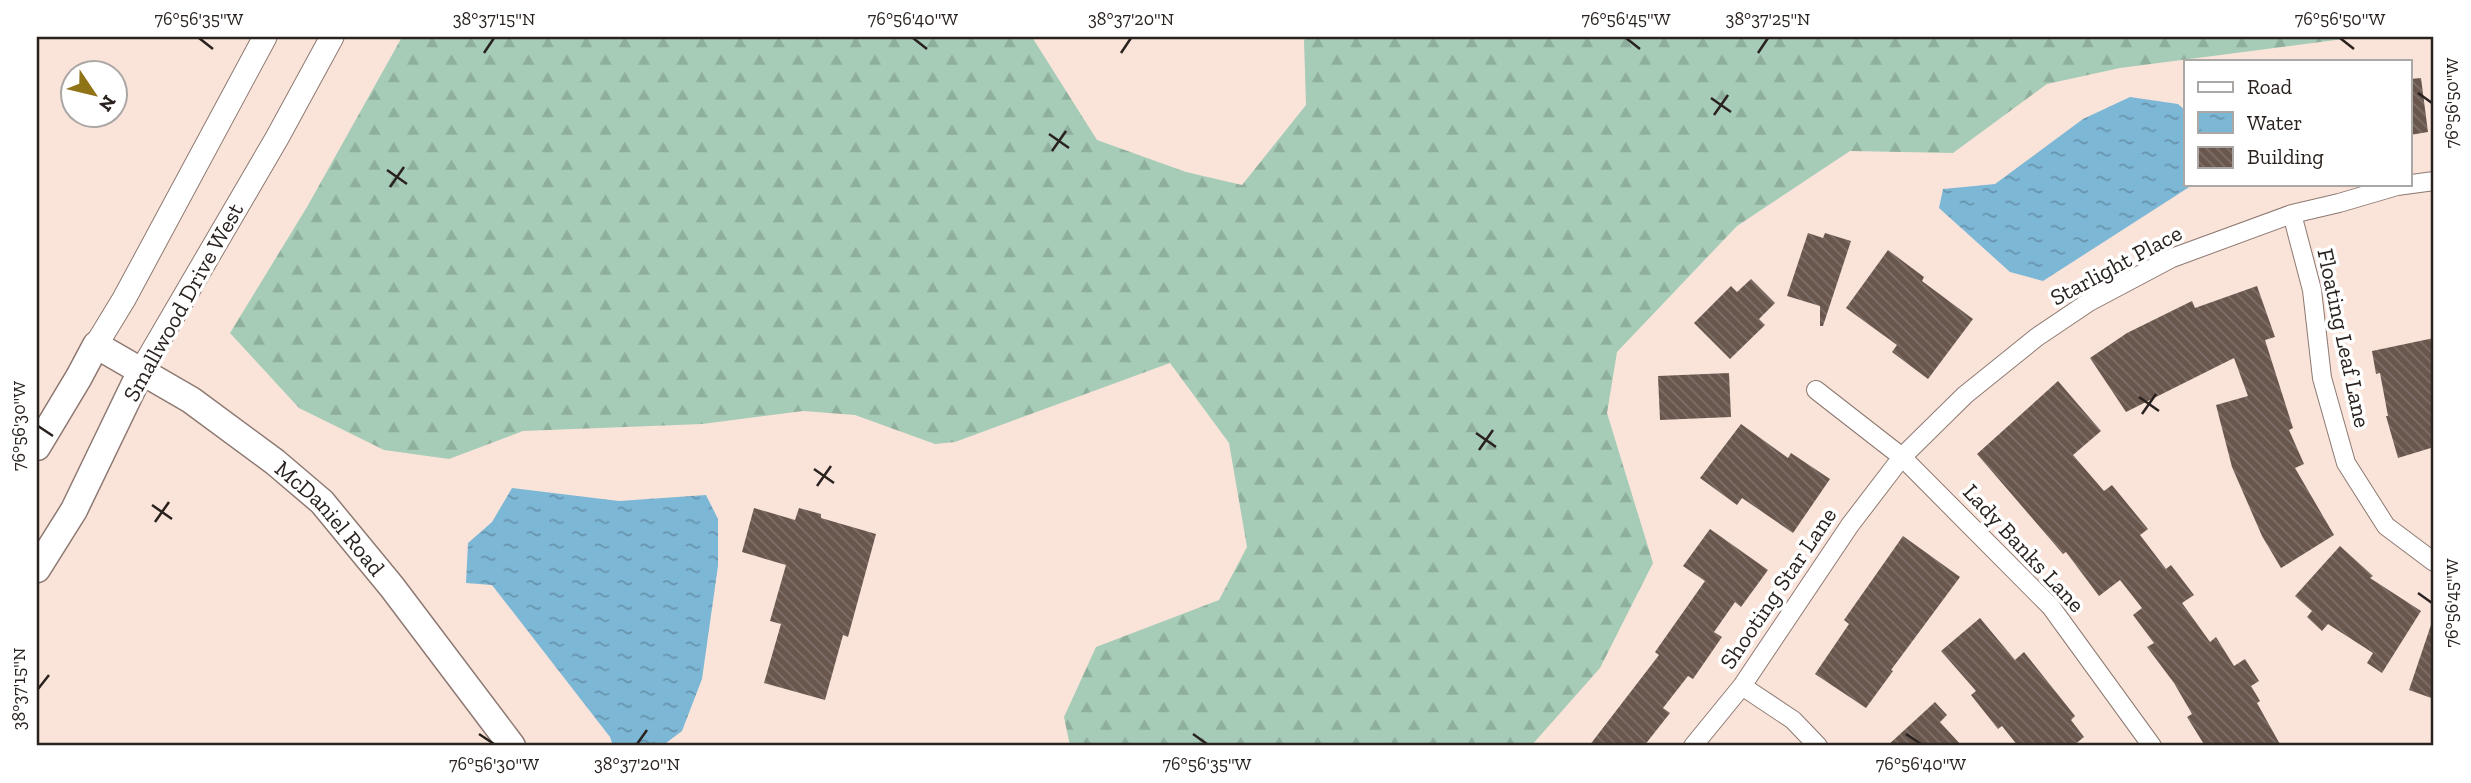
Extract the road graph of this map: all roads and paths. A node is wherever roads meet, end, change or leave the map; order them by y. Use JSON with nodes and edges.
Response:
{"nodes":[{"id":1,"x":265,"y":37,"type":"edge"},
{"id":2,"x":332,"y":37,"type":"edge"},
{"id":3,"x":2434,"y":181,"type":"edge"},
{"id":4,"x":2412,"y":184,"type":"edge"},
{"id":5,"x":2397,"y":186,"type":"edge"},
{"id":6,"x":2292,"y":214,"type":"junction"},
{"id":7,"x":96,"y":345,"type":"junction"},
{"id":8,"x":141,"y":371,"type":"junction"},
{"id":9,"x":1816,"y":390,"type":"dead end"},
{"id":10,"x":37,"y":447,"type":"edge"},
{"id":11,"x":1902,"y":457,"type":"junction"},
{"id":12,"x":2434,"y":562,"type":"edge"},
{"id":13,"x":37,"y":569,"type":"edge"},
{"id":14,"x":1742,"y":686,"type":"junction"},
{"id":15,"x":512,"y":746,"type":"edge"},
{"id":16,"x":1693,"y":746,"type":"edge"},
{"id":17,"x":1818,"y":746,"type":"edge"},
{"id":18,"x":2152,"y":746,"type":"edge"}],
"edges":[{"from":1,"to":7,"type":"street"},
{"from":2,"to":8,"type":"street","name":"Smallwood Drive West"},
{"from":3,"to":4,"type":"street","name":"Starlight Place"},
{"from":5,"to":6,"type":"street","name":"Starlight Place"},
{"from":6,"to":11,"type":"street","name":"Starlight Place"},
{"from":6,"to":12,"type":"street","name":"Floating Leaf Lane"},
{"from":7,"to":8,"type":"main road","name":"McDaniel Road"},
{"from":7,"to":10,"type":"main road"},
{"from":8,"to":13,"type":"main road","name":"Smallwood Drive West"},
{"from":8,"to":15,"type":"main road","name":"McDaniel Road"},
{"from":9,"to":11,"type":"street","name":"Lady Banks Lane"},
{"from":11,"to":14,"type":"street","name":"Shooting Star Lane"},
{"from":11,"to":18,"type":"street","name":"Lady Banks Lane"},
{"from":14,"to":16,"type":"street","name":"Shooting Star Lane"},
{"from":14,"to":17,"type":"street"}]}
